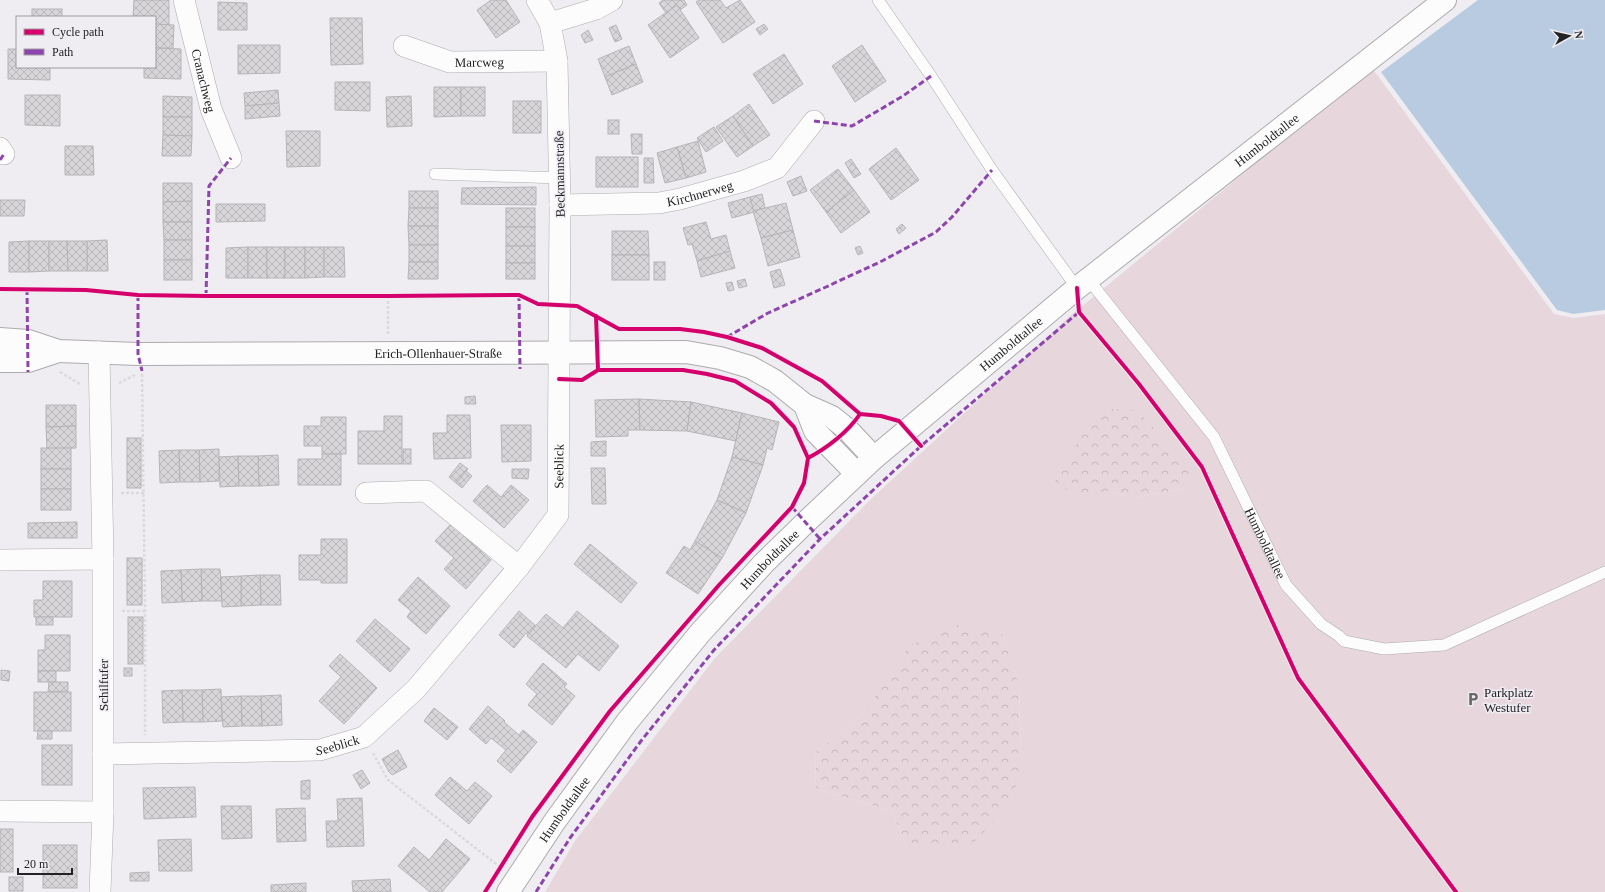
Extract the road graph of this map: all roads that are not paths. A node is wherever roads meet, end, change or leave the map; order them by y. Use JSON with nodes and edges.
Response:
{"nodes":[{"id":1,"x":184,"y":0,"type":"edge"},
{"id":2,"x":537,"y":0,"type":"edge"},
{"id":3,"x":612,"y":0,"type":"edge"},
{"id":4,"x":878,"y":0,"type":"edge"},
{"id":5,"x":1445,"y":0,"type":"edge"},
{"id":6,"x":550,"y":23,"type":"junction"},
{"id":7,"x":404,"y":46,"type":"dead end"},
{"id":8,"x":557,"y":61,"type":"junction"},
{"id":9,"x":814,"y":121,"type":"dead end"},
{"id":10,"x":231,"y":158,"type":"dead end"},
{"id":11,"x":435,"y":174,"type":"dead end"},
{"id":12,"x":560,"y":178,"type":"junction"},
{"id":13,"x":560,"y":205,"type":"junction"},
{"id":14,"x":1082,"y":283,"type":"junction"},
{"id":15,"x":0,"y":339,"type":"edge"},
{"id":16,"x":58,"y":351,"type":"junction"},
{"id":17,"x":99,"y":352,"type":"junction"},
{"id":18,"x":560,"y":352,"type":"junction"},
{"id":19,"x":0,"y":361,"type":"edge"},
{"id":20,"x":805,"y":405,"type":"junction"},
{"id":21,"x":874,"y":458,"type":"junction"},
{"id":22,"x":857,"y":474,"type":"junction"},
{"id":23,"x":366,"y":493,"type":"dead end"},
{"id":24,"x":103,"y":559,"type":"junction"},
{"id":25,"x":0,"y":560,"type":"edge"},
{"id":26,"x":519,"y":567,"type":"junction"},
{"id":27,"x":1605,"y":572,"type":"edge"},
{"id":28,"x":103,"y":754,"type":"junction"},
{"id":29,"x":0,"y":811,"type":"edge"},
{"id":30,"x":102,"y":812,"type":"junction"},
{"id":31,"x":100,"y":892,"type":"edge"},
{"id":32,"x":508,"y":892,"type":"edge"}],
"edges":[{"from":1,"to":10,"type":"street","name":"Cranachweg"},
{"from":2,"to":6,"type":"street","name":"Beckmannstraße"},
{"from":3,"to":6,"type":"street"},
{"from":4,"to":14,"type":"lane"},
{"from":5,"to":14,"type":"street","name":"Humboldtallee"},
{"from":6,"to":8,"type":"street","name":"Beckmannstraße"},
{"from":7,"to":8,"type":"street","name":"Marcweg"},
{"from":8,"to":12,"type":"street","name":"Beckmannstraße"},
{"from":9,"to":13,"type":"street","name":"Kirchnerweg"},
{"from":11,"to":12,"type":"lane"},
{"from":12,"to":13,"type":"street","name":"Beckmannstraße"},
{"from":13,"to":18,"type":"street","name":"Beckmannstraße"},
{"from":14,"to":21,"type":"street","name":"Humboldtallee"},
{"from":14,"to":27,"type":"lane","name":"Humboldtallee"},
{"from":15,"to":16,"type":"street","name":"Erich-Ollenhauer-Straße"},
{"from":16,"to":17,"type":"street","name":"Erich-Ollenhauer-Straße"},
{"from":16,"to":19,"type":"street","name":"Erich-Ollenhauer-Straße"},
{"from":17,"to":18,"type":"street","name":"Erich-Ollenhauer-Straße"},
{"from":17,"to":24,"type":"street","name":"Schilfufer"},
{"from":18,"to":20,"type":"street","name":"Erich-Ollenhauer-Straße"},
{"from":18,"to":26,"type":"street","name":"Seeblick"},
{"from":20,"to":21,"type":"street","name":"Erich-Ollenhauer-Straße"},
{"from":20,"to":22,"type":"street"},
{"from":21,"to":22,"type":"street","name":"Humboldtallee"},
{"from":22,"to":32,"type":"street","name":"Humboldtallee"},
{"from":23,"to":26,"type":"street"},
{"from":24,"to":25,"type":"street"},
{"from":24,"to":28,"type":"street","name":"Schilfufer"},
{"from":26,"to":28,"type":"street","name":"Seeblick"},
{"from":28,"to":30,"type":"street","name":"Schilfufer"},
{"from":29,"to":30,"type":"street"},
{"from":30,"to":31,"type":"street","name":"Schilfufer"}]}
